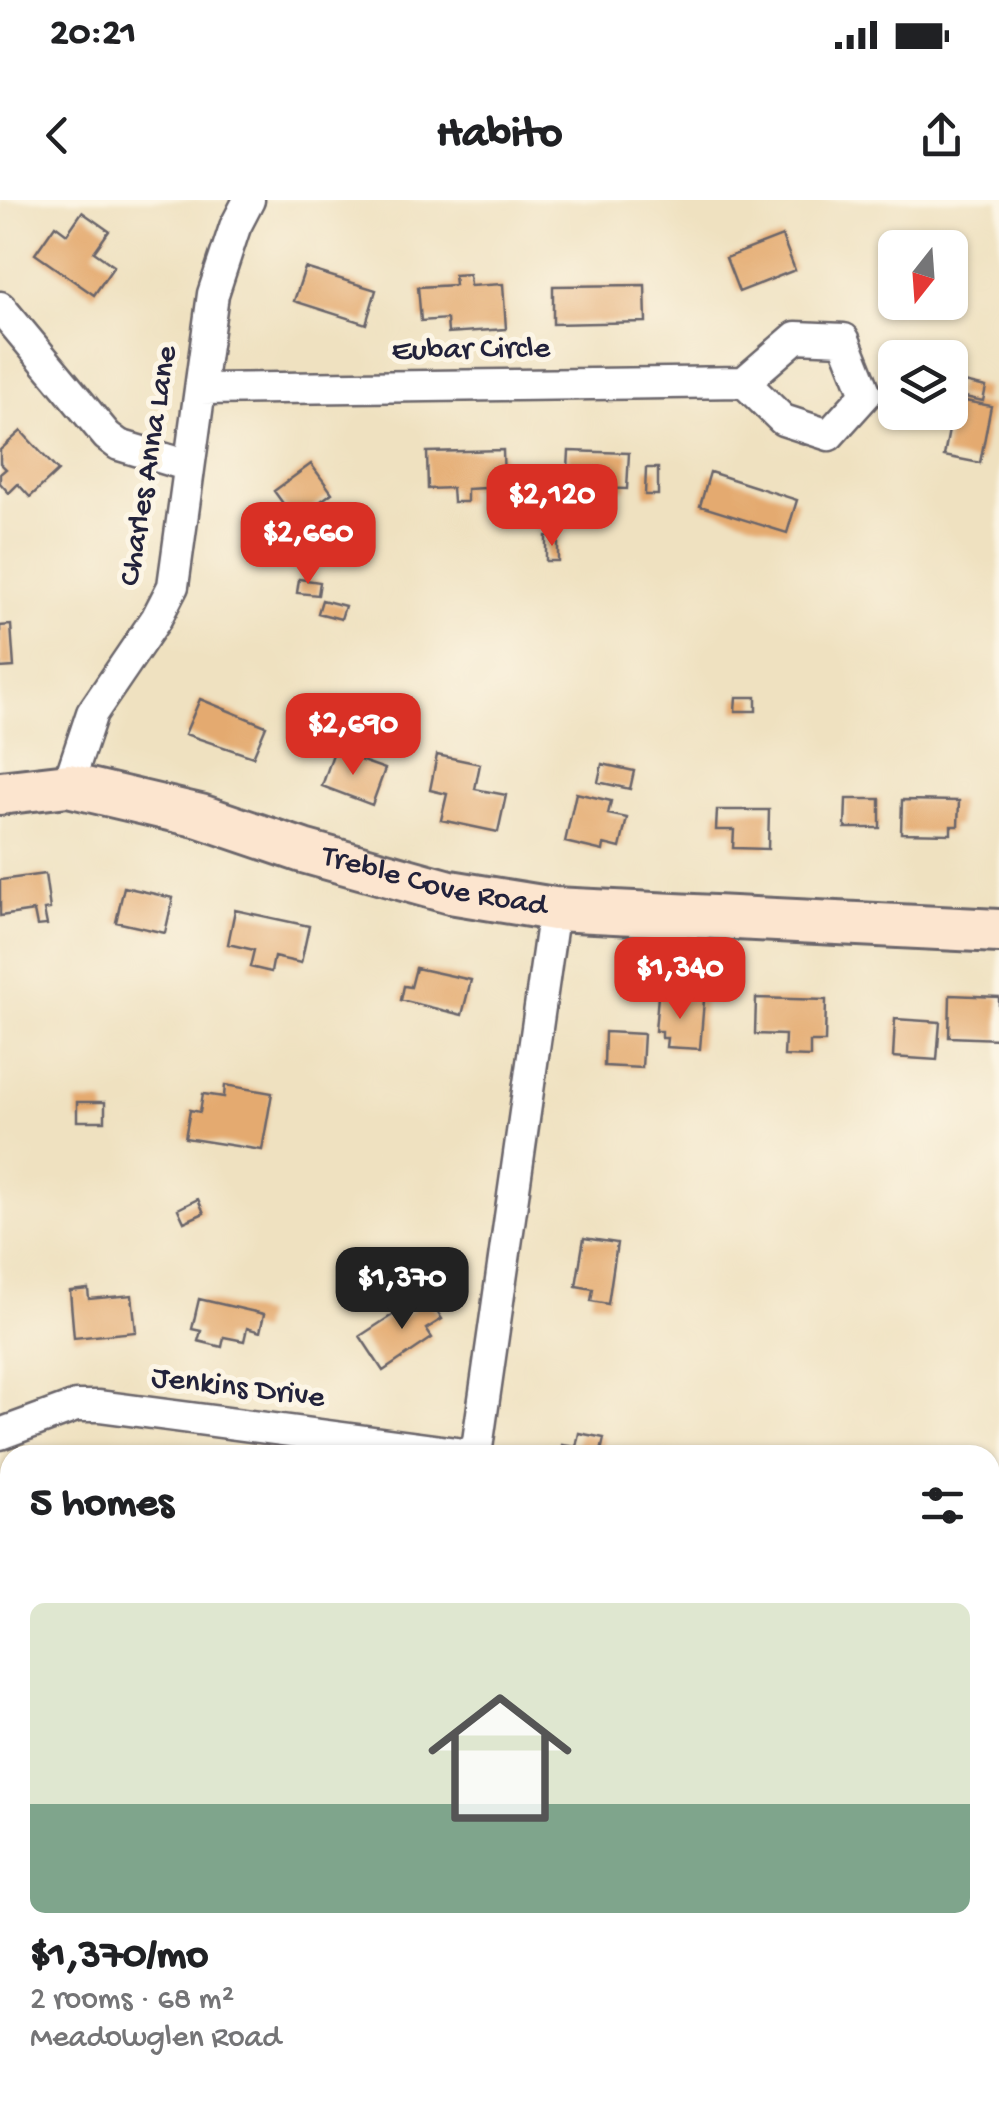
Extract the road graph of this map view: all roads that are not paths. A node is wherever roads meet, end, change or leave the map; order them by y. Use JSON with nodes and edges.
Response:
{"nodes":[{"id":1,"x":250,"y":200,"type":"edge"},
{"id":2,"x":0,"y":307,"type":"edge"},
{"id":3,"x":744,"y":382,"type":"dead end"},
{"id":4,"x":200,"y":389,"type":"junction"},
{"id":5,"x":189,"y":466,"type":"junction"},
{"id":6,"x":68,"y":786,"type":"junction"},
{"id":7,"x":0,"y":793,"type":"edge"},
{"id":8,"x":554,"y":909,"type":"junction"},
{"id":9,"x":999,"y":931,"type":"edge"},
{"id":10,"x":0,"y":1434,"type":"edge"},
{"id":11,"x":398,"y":1445,"type":"edge"},
{"id":12,"x":475,"y":1445,"type":"edge"}],
"edges":[{"from":1,"to":4,"type":"street","name":"Charles Anna Lane"},
{"from":2,"to":5,"type":"street"},
{"from":3,"to":4,"type":"street","name":"Eubar Circle"},
{"from":4,"to":5,"type":"street","name":"Charles Anna Lane"},
{"from":5,"to":6,"type":"street","name":"Charles Anna Lane"},
{"from":6,"to":7,"type":"main road","name":"Treble Cove Road"},
{"from":6,"to":8,"type":"main road","name":"Treble Cove Road"},
{"from":8,"to":9,"type":"main road","name":"Treble Cove Road"},
{"from":8,"to":12,"type":"street"},
{"from":10,"to":11,"type":"street","name":"Jenkins Drive"}]}
